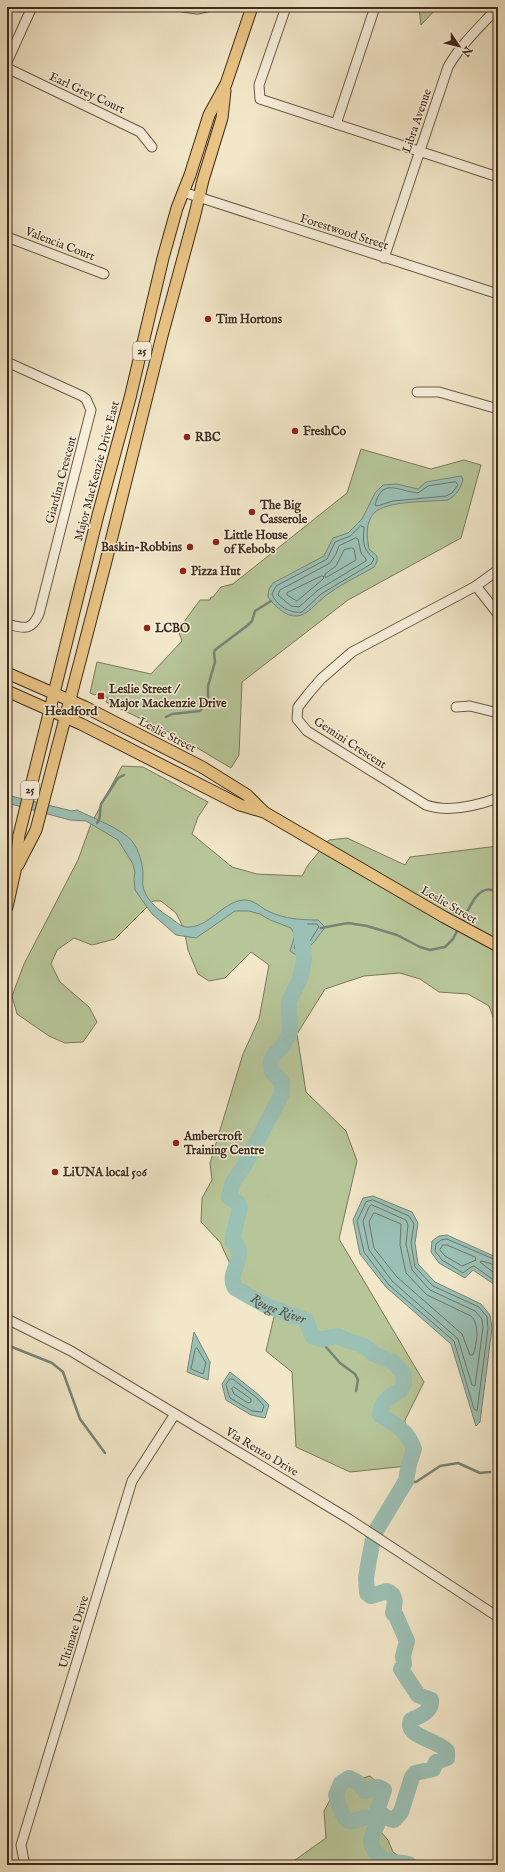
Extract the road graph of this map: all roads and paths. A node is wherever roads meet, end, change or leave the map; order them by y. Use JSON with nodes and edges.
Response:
{"nodes":[{"id":1,"x":32,"y":7,"type":"edge"},
{"id":2,"x":183,"y":7,"type":"edge"},
{"id":3,"x":207,"y":7,"type":"edge"},
{"id":4,"x":252,"y":7,"type":"edge"},
{"id":5,"x":286,"y":7,"type":"edge"},
{"id":6,"x":375,"y":7,"type":"edge"},
{"id":7,"x":498,"y":7,"type":"edge"},
{"id":8,"x":7,"y":62,"type":"edge"},
{"id":9,"x":7,"y":68,"type":"edge"},
{"id":10,"x":226,"y":84,"type":"junction"},
{"id":11,"x":336,"y":124,"type":"junction"},
{"id":12,"x":152,"y":147,"type":"dead end"},
{"id":13,"x":419,"y":152,"type":"junction"},
{"id":14,"x":498,"y":177,"type":"edge"},
{"id":15,"x":183,"y":192,"type":"junction"},
{"id":16,"x":199,"y":198,"type":"junction"},
{"id":17,"x":7,"y":237,"type":"edge"},
{"id":18,"x":384,"y":258,"type":"junction"},
{"id":19,"x":104,"y":274,"type":"dead end"},
{"id":20,"x":498,"y":294,"type":"edge"},
{"id":21,"x":7,"y":362,"type":"edge"},
{"id":22,"x":417,"y":392,"type":"dead end"},
{"id":23,"x":498,"y":409,"type":"edge"},
{"id":24,"x":118,"y":443,"type":"junction"},
{"id":25,"x":134,"y":448,"type":"junction"},
{"id":26,"x":498,"y":570,"type":"edge"},
{"id":27,"x":476,"y":586,"type":"junction"},
{"id":28,"x":498,"y":614,"type":"edge"},
{"id":29,"x":7,"y":624,"type":"edge"},
{"id":30,"x":7,"y":673,"type":"edge"},
{"id":31,"x":7,"y":691,"type":"edge"},
{"id":32,"x":54,"y":693,"type":"junction"},
{"id":33,"x":70,"y":700,"type":"junction"},
{"id":34,"x":456,"y":707,"type":"dead end"},
{"id":35,"x":49,"y":710,"type":"junction"},
{"id":36,"x":498,"y":713,"type":"edge"},
{"id":37,"x":66,"y":717,"type":"junction"},
{"id":38,"x":498,"y":798,"type":"edge"},
{"id":39,"x":264,"y":812,"type":"junction"},
{"id":40,"x":16,"y":871,"type":"junction"},
{"id":41,"x":7,"y":907,"type":"edge"},
{"id":42,"x":498,"y":946,"type":"edge"},
{"id":43,"x":7,"y":1320,"type":"edge"},
{"id":44,"x":175,"y":1414,"type":"junction"},
{"id":45,"x":498,"y":1617,"type":"edge"},
{"id":46,"x":23,"y":1865,"type":"edge"}],
"edges":[{"from":1,"to":8,"type":"street"},
{"from":2,"to":3,"type":"street"},
{"from":4,"to":10,"type":"main road","name":"Major MacKenzie Drive East","number":"25"},
{"from":5,"to":11,"type":"street"},
{"from":6,"to":11,"type":"street"},
{"from":7,"to":13,"type":"street","name":"Libra Avenue"},
{"from":9,"to":12,"type":"street","name":"Earl Grey Court"},
{"from":10,"to":15,"type":"main road","name":"Major MacKenzie Drive East","number":"25"},
{"from":10,"to":16,"type":"main road","name":"Major MacKenzie Drive East","number":"25"},
{"from":11,"to":13,"type":"street"},
{"from":13,"to":14,"type":"street"},
{"from":13,"to":18,"type":"street","name":"Libra Avenue"},
{"from":15,"to":16,"type":"street","name":"Forestwood Street"},
{"from":15,"to":24,"type":"main road","name":"Major MacKenzie Drive East","number":"25"},
{"from":16,"to":18,"type":"street","name":"Forestwood Street"},
{"from":16,"to":25,"type":"main road","name":"Major MacKenzie Drive East","number":"25"},
{"from":17,"to":19,"type":"street","name":"Valencia Court"},
{"from":18,"to":20,"type":"street","name":"Forestwood Street"},
{"from":21,"to":29,"type":"street","name":"Giardina Crescent"},
{"from":22,"to":23,"type":"street"},
{"from":24,"to":25,"type":"main road"},
{"from":24,"to":32,"type":"main road","name":"Major MacKenzie Drive East","number":"25"},
{"from":25,"to":33,"type":"main road","name":"Major MacKenzie Drive East","number":"25"},
{"from":26,"to":27,"type":"street","name":"Gemini Crescent"},
{"from":27,"to":28,"type":"street"},
{"from":27,"to":38,"type":"street","name":"Gemini Crescent"},
{"from":30,"to":32,"type":"main road","name":"Leslie Street"},
{"from":31,"to":35,"type":"main road","name":"Leslie Street"},
{"from":32,"to":33,"type":"main road","name":"Leslie Street"},
{"from":32,"to":35,"type":"main road","name":"Major MacKenzie Drive East","number":"25"},
{"from":33,"to":37,"type":"main road","name":"Major MacKenzie Drive East","number":"25"},
{"from":33,"to":39,"type":"main road","name":"Leslie Street"},
{"from":34,"to":36,"type":"street"},
{"from":35,"to":37,"type":"main road","name":"Leslie Street"},
{"from":35,"to":40,"type":"main road","name":"Major MacKenzie Drive East","number":"25"},
{"from":37,"to":39,"type":"main road","name":"Leslie Street"},
{"from":37,"to":40,"type":"main road","name":"Major MacKenzie Drive East","number":"25"},
{"from":39,"to":42,"type":"main road","name":"Leslie Street"},
{"from":40,"to":41,"type":"main road","name":"Major MacKenzie Drive East","number":"25"},
{"from":43,"to":44,"type":"street","name":"Via Renzo Drive"},
{"from":44,"to":45,"type":"street","name":"Via Renzo Drive"},
{"from":44,"to":46,"type":"street","name":"Ultimate Drive"}]}
